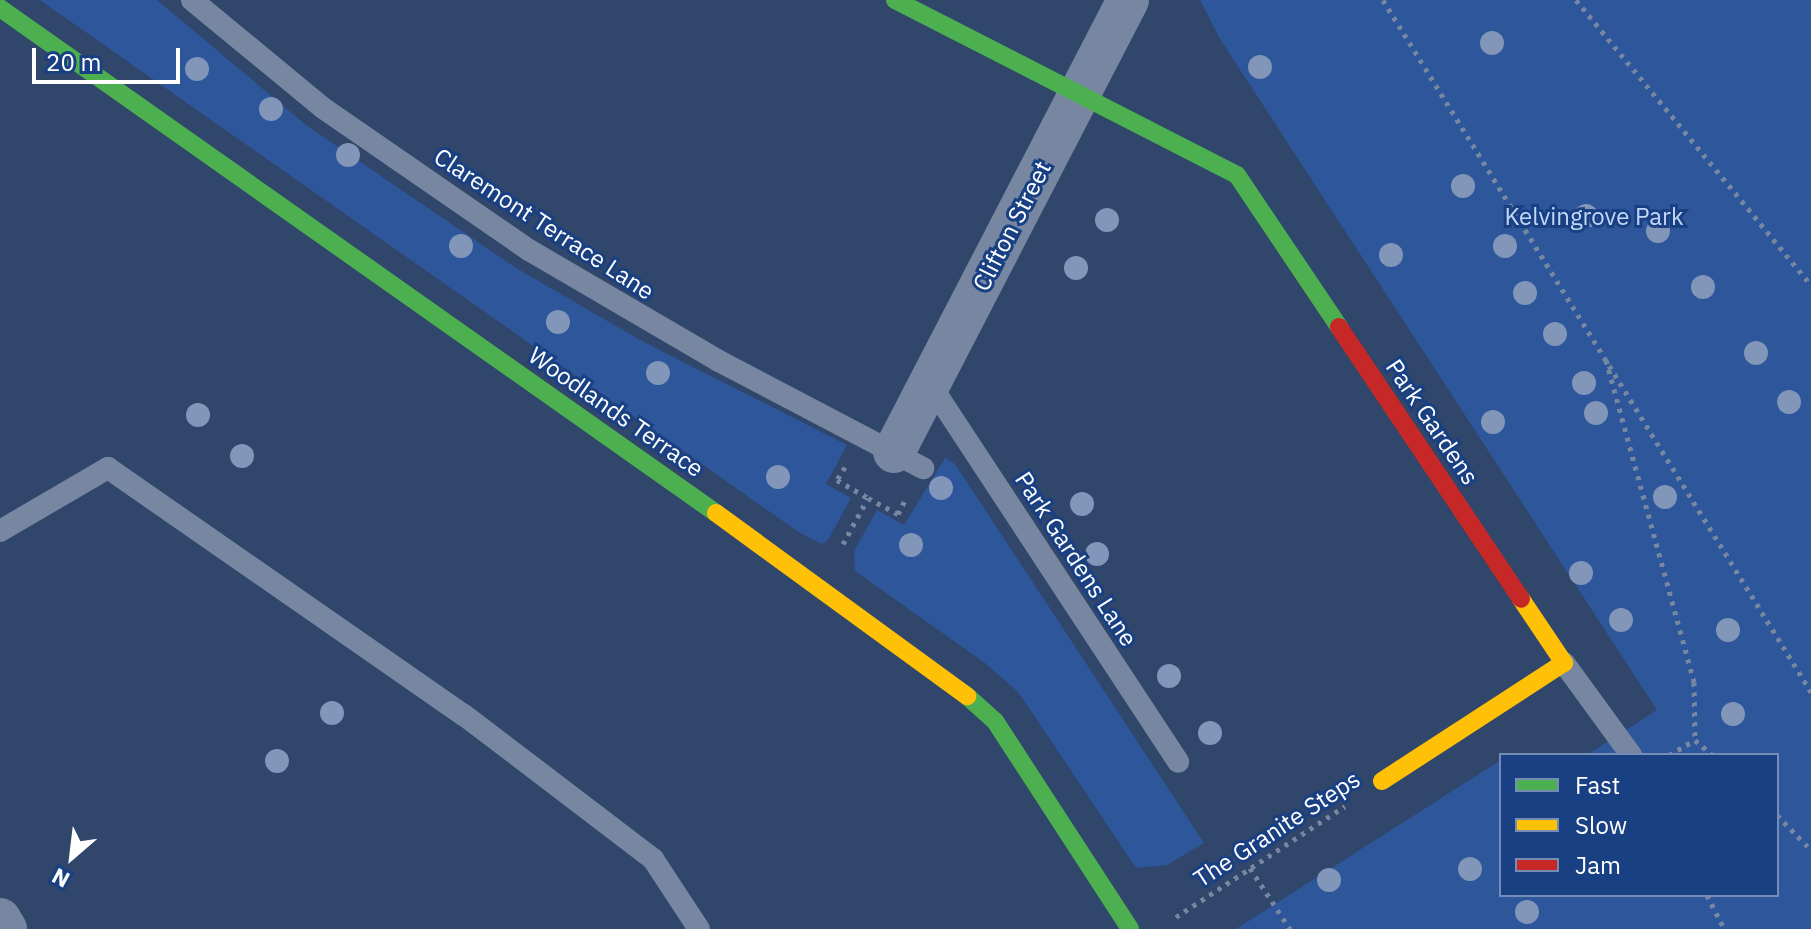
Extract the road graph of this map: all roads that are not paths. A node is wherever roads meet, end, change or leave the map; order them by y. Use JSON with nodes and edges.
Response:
{"nodes":[{"id":1,"x":192,"y":0,"type":"edge"},
{"id":2,"x":895,"y":0,"type":"edge"},
{"id":3,"x":1128,"y":0,"type":"edge"},
{"id":4,"x":0,"y":8,"type":"edge"},
{"id":5,"x":1079,"y":96,"type":"junction"},
{"id":6,"x":930,"y":384,"type":"junction"},
{"id":7,"x":909,"y":460,"type":"joint"},
{"id":8,"x":0,"y":531,"type":"edge"},
{"id":9,"x":1564,"y":663,"type":"junction"},
{"id":10,"x":1630,"y":753,"type":"edge"},
{"id":11,"x":1178,"y":762,"type":"dead end"},
{"id":12,"x":1382,"y":781,"type":"road end"},
{"id":13,"x":0,"y":919,"type":"edge"},
{"id":14,"x":6,"y":929,"type":"edge"},
{"id":15,"x":699,"y":929,"type":"edge"},
{"id":16,"x":1130,"y":929,"type":"edge"}],
"edges":[{"from":1,"to":7,"type":"lane","name":"Claremont Terrace Lane"},
{"from":2,"to":5,"type":"street","name":"Park Gardens"},
{"from":3,"to":5,"type":"street","name":"Clifton Street"},
{"from":4,"to":16,"type":"street","name":"Woodlands Terrace"},
{"from":5,"to":6,"type":"street","name":"Clifton Street"},
{"from":5,"to":9,"type":"street","name":"Park Gardens"},
{"from":6,"to":7,"type":"street","name":"Clifton Street"},
{"from":6,"to":11,"type":"lane","name":"Park Gardens Lane"},
{"from":8,"to":15,"type":"lane"},
{"from":9,"to":10,"type":"lane"},
{"from":9,"to":12,"type":"street"},
{"from":13,"to":14,"type":"street"}]}
